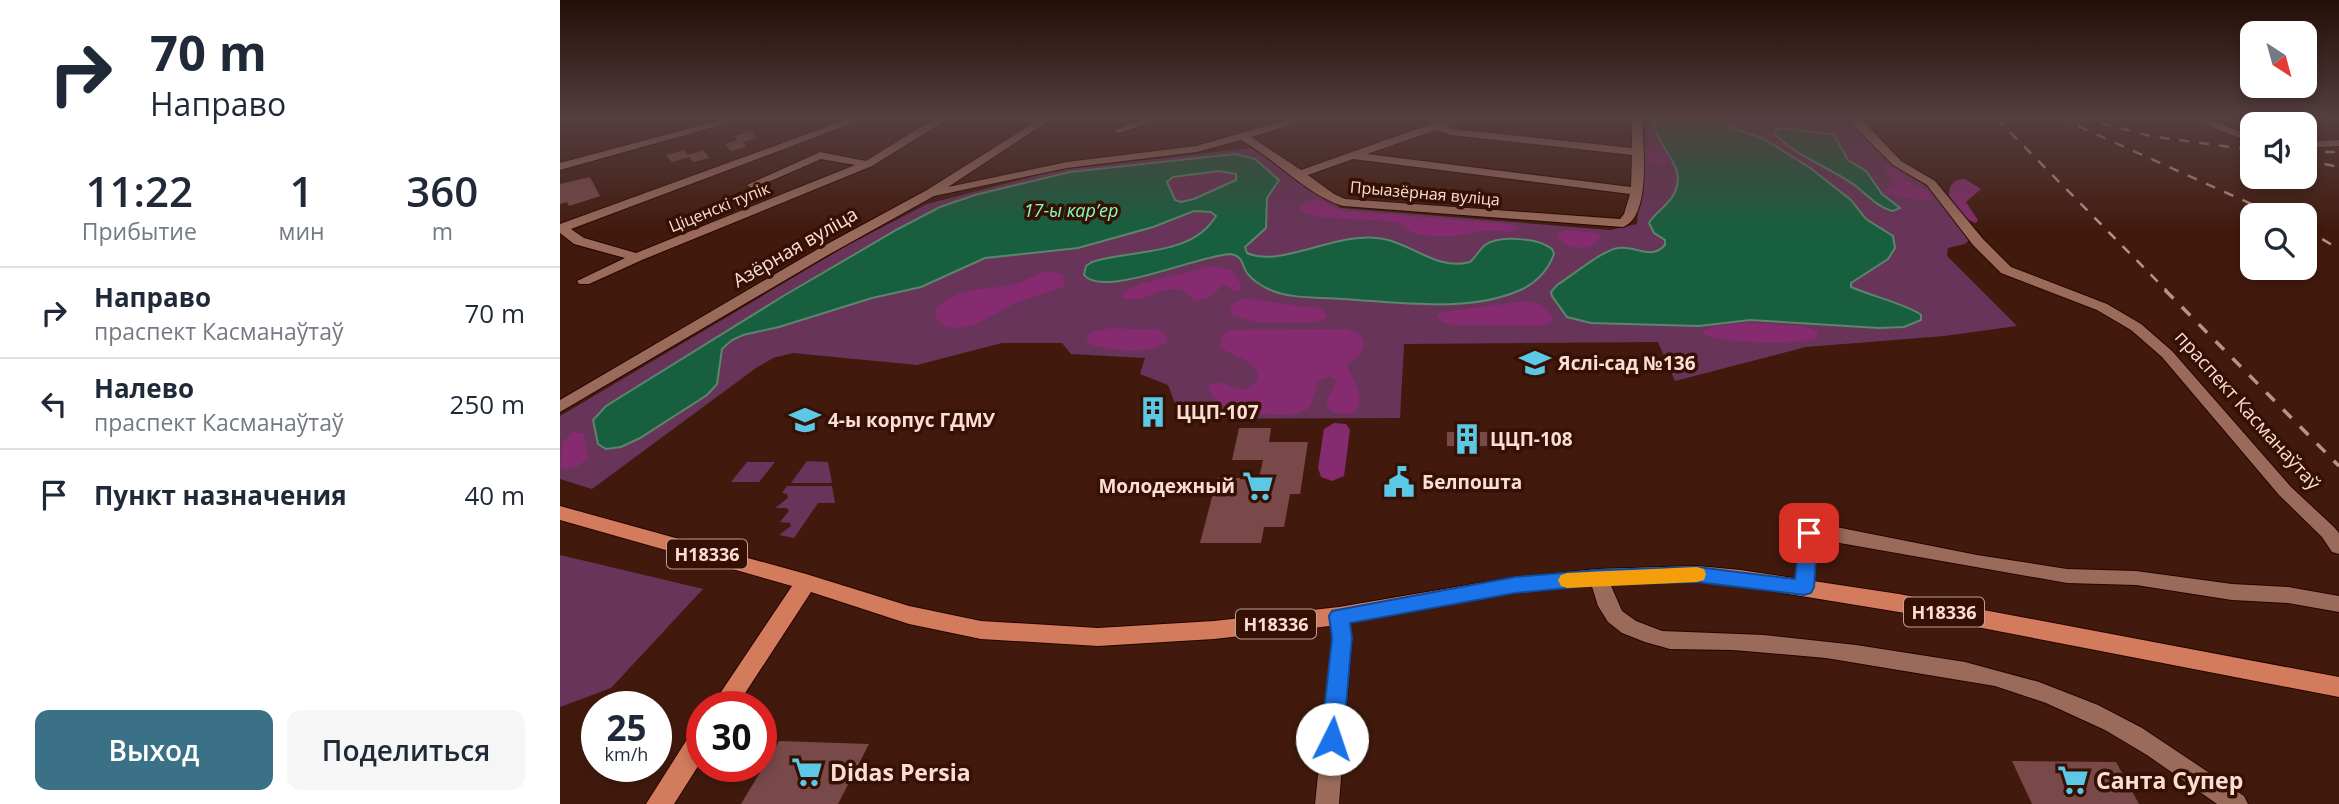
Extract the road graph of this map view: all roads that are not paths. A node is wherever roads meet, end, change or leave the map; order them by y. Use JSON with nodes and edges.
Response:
{"nodes":[{"id":1,"x":602,"y":156,"type":"edge"},
{"id":2,"x":759,"y":156,"type":"edge"},
{"id":3,"x":819,"y":156,"type":"edge"},
{"id":4,"x":823,"y":156,"type":"edge"},
{"id":5,"x":882,"y":156,"type":"edge"},
{"id":6,"x":990,"y":156,"type":"edge"},
{"id":7,"x":1143,"y":156,"type":"edge"},
{"id":8,"x":1274,"y":156,"type":"edge"},
{"id":9,"x":1353,"y":156,"type":"joint"},
{"id":10,"x":1636,"y":156,"type":"edge"},
{"id":11,"x":1890,"y":156,"type":"edge"},
{"id":12,"x":868,"y":164,"type":"junction"},
{"id":13,"x":560,"y":167,"type":"edge"},
{"id":14,"x":1300,"y":174,"type":"junction"},
{"id":15,"x":753,"y":185,"type":"dead end"},
{"id":16,"x":1637,"y":191,"type":"junction"},
{"id":17,"x":931,"y":193,"type":"junction"},
{"id":18,"x":560,"y":229,"type":"edge"},
{"id":19,"x":637,"y":257,"type":"junction"},
{"id":20,"x":584,"y":281,"type":"dead end"},
{"id":21,"x":560,"y":407,"type":"edge"},
{"id":22,"x":560,"y":513,"type":"edge"},
{"id":23,"x":2339,"y":547,"type":"edge"},
{"id":24,"x":1598,"y":577,"type":"junction"},
{"id":25,"x":806,"y":582,"type":"junction"},
{"id":26,"x":1804,"y":587,"type":"junction"},
{"id":27,"x":2339,"y":604,"type":"edge"},
{"id":28,"x":1339,"y":616,"type":"junction"},
{"id":29,"x":2339,"y":687,"type":"edge"},
{"id":30,"x":734,"y":691,"type":"edge"},
{"id":31,"x":686,"y":763,"type":"edge"},
{"id":32,"x":659,"y":804,"type":"edge"},
{"id":33,"x":1327,"y":804,"type":"edge"},
{"id":34,"x":2236,"y":804,"type":"edge"}],
"edges":[{"from":1,"to":13,"type":"street"},
{"from":2,"to":18,"type":"street"},
{"from":3,"to":15,"type":"street"},
{"from":4,"to":12,"type":"street"},
{"from":5,"to":12,"type":"street","name":"Ціценскі тупік"},
{"from":6,"to":17,"type":"street","name":"Азёрная вуліца"},
{"from":7,"to":17,"type":"street"},
{"from":8,"to":14,"type":"street","name":"Прыазёрная вуліца"},
{"from":9,"to":14,"type":"street"},
{"from":9,"to":16,"type":"street"},
{"from":10,"to":16,"type":"street"},
{"from":11,"to":23,"type":"street","name":"праспект Касманаўтаў"},
{"from":12,"to":19,"type":"street","name":"Ціценскі тупік"},
{"from":14,"to":16,"type":"street","name":"Прыазёрная вуліца"},
{"from":17,"to":21,"type":"street","name":"Азёрная вуліца"},
{"from":18,"to":19,"type":"street"},
{"from":19,"to":20,"type":"street","name":"Ціценскі тупік"},
{"from":22,"to":25,"type":"main road","number":"Н18336"},
{"from":24,"to":26,"type":"main road","number":"Н18336"},
{"from":24,"to":28,"type":"main road","number":"Н18336"},
{"from":24,"to":34,"type":"street"},
{"from":25,"to":28,"type":"main road","number":"Н18336"},
{"from":25,"to":30,"type":"main road"},
{"from":26,"to":27,"type":"street"},
{"from":26,"to":29,"type":"main road","number":"Н18336"},
{"from":28,"to":33,"type":"street"},
{"from":31,"to":32,"type":"main road"}]}
